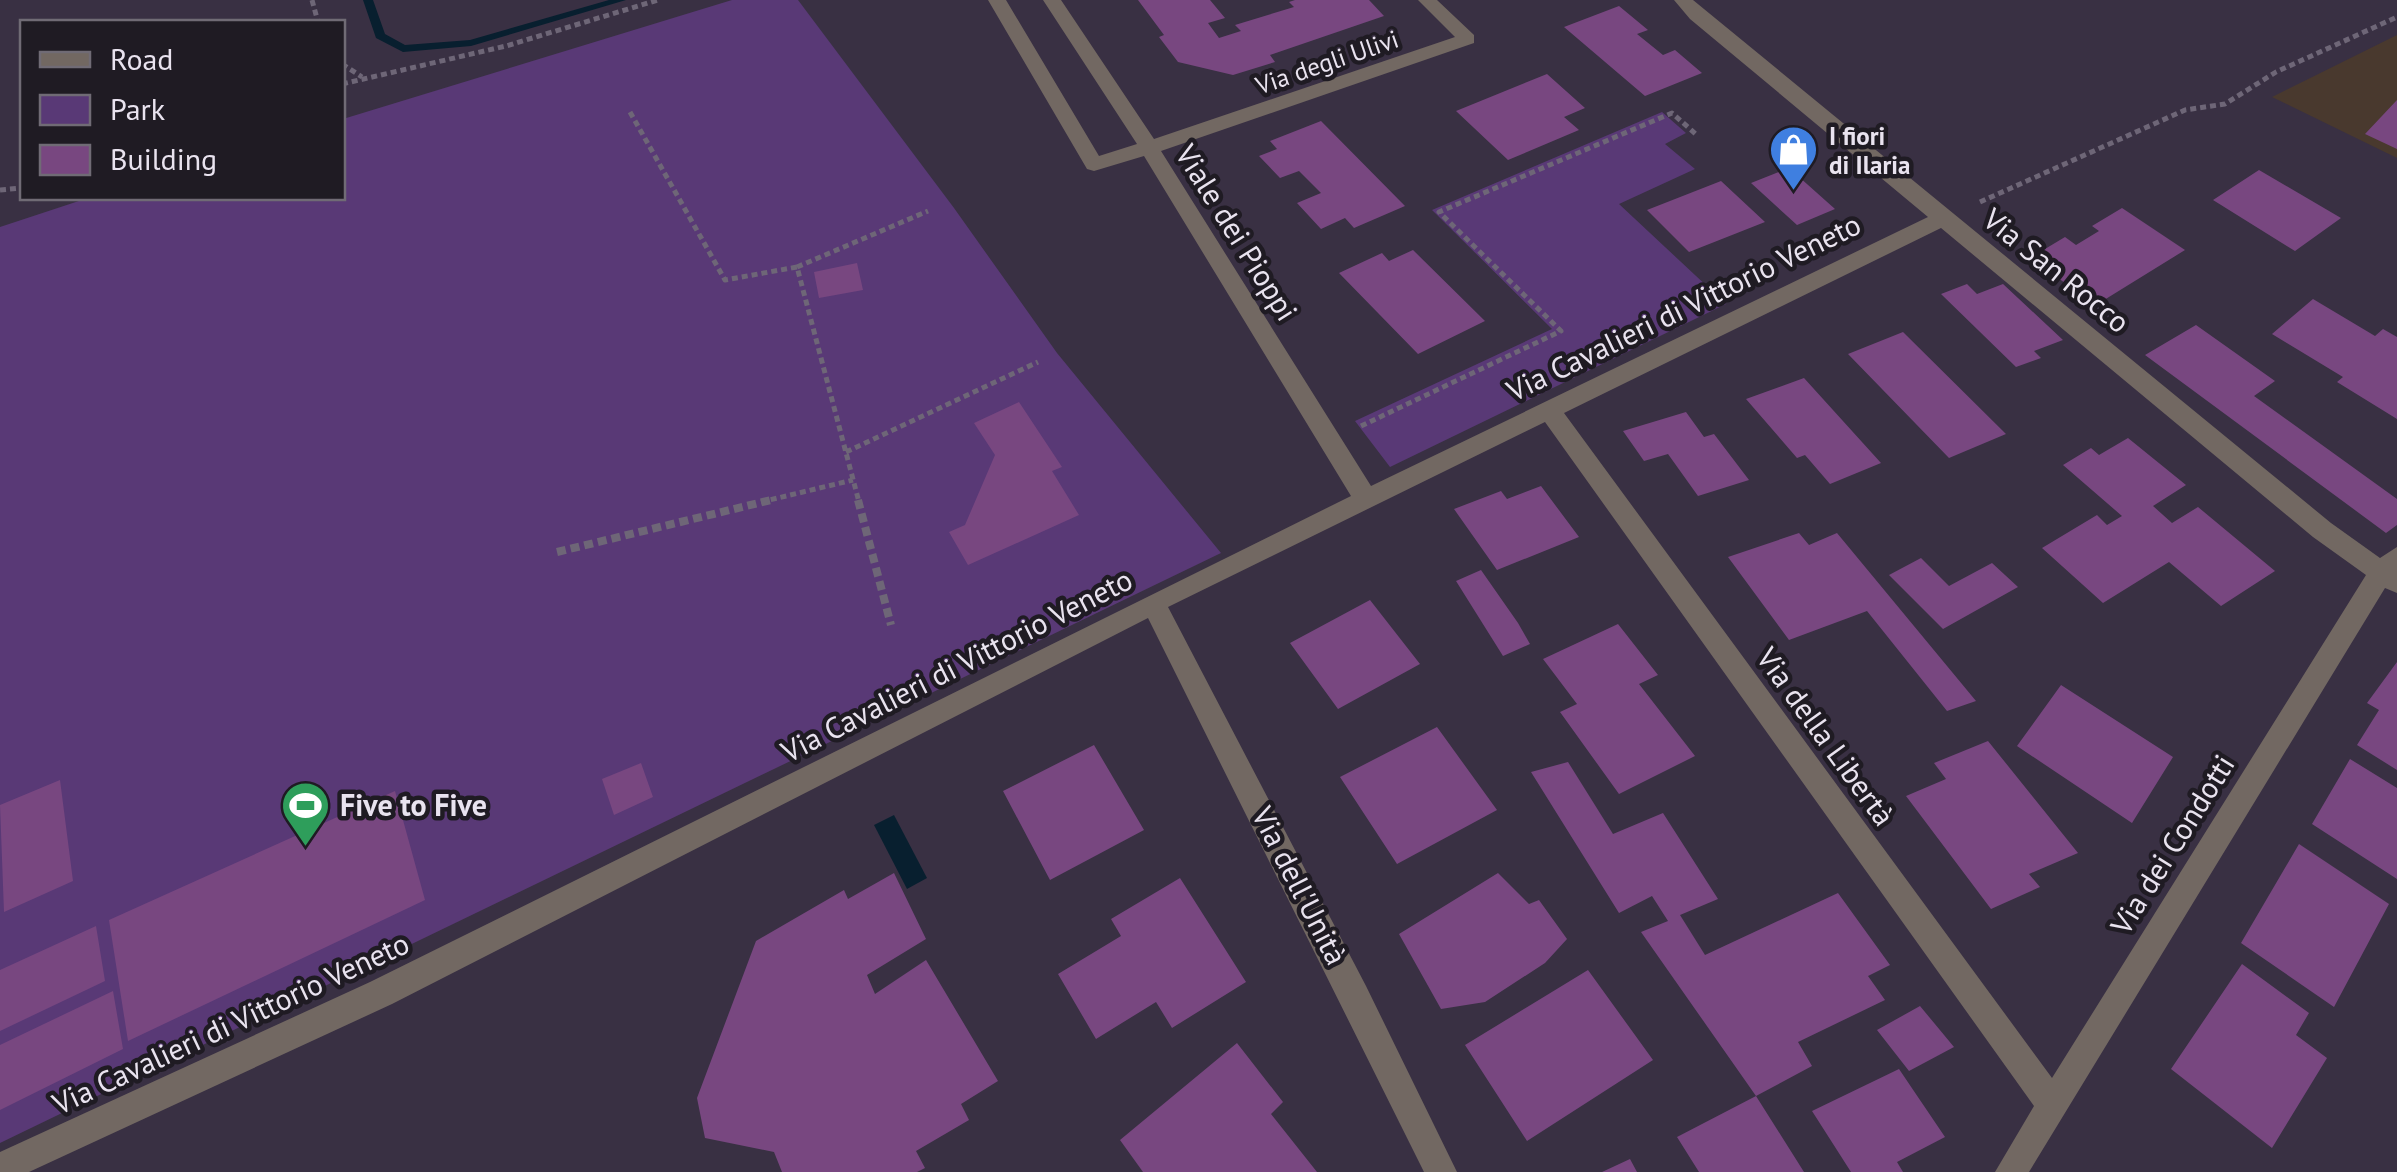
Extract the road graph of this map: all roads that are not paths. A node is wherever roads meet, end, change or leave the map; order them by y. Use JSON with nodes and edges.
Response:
{"nodes":[{"id":1,"x":997,"y":0,"type":"edge"},
{"id":2,"x":1052,"y":0,"type":"edge"},
{"id":3,"x":1428,"y":0,"type":"edge"},
{"id":4,"x":1683,"y":0,"type":"edge"},
{"id":5,"x":1148,"y":148,"type":"junction"},
{"id":6,"x":1942,"y":219,"type":"junction"},
{"id":7,"x":1548,"y":408,"type":"junction"},
{"id":8,"x":1366,"y":500,"type":"junction"},
{"id":9,"x":2392,"y":571,"type":"edge"},
{"id":10,"x":1153,"y":603,"type":"junction"},
{"id":11,"x":2051,"y":1103,"type":"junction"},
{"id":12,"x":7,"y":1167,"type":"edge"},
{"id":13,"x":1440,"y":1172,"type":"edge"},
{"id":14,"x":2011,"y":1172,"type":"edge"}],
"edges":[{"from":1,"to":5,"type":"street"},
{"from":2,"to":5,"type":"street","name":"Viale dei Pioppi"},
{"from":3,"to":5,"type":"street","name":"Via degli Ulivi"},
{"from":4,"to":6,"type":"street","name":"Via San Rocco"},
{"from":5,"to":8,"type":"street","name":"Viale dei Pioppi"},
{"from":6,"to":7,"type":"street","name":"Via Cavalieri di Vittorio Veneto"},
{"from":6,"to":9,"type":"street","name":"Via San Rocco"},
{"from":7,"to":8,"type":"street","name":"Via Cavalieri di Vittorio Veneto"},
{"from":7,"to":11,"type":"street","name":"Via della Libertà"},
{"from":8,"to":10,"type":"street","name":"Via Cavalieri di Vittorio Veneto"},
{"from":9,"to":11,"type":"street","name":"Via dei Condotti"},
{"from":10,"to":12,"type":"street","name":"Via Cavalieri di Vittorio Veneto"},
{"from":10,"to":13,"type":"street","name":"Via dell'Unità"},
{"from":11,"to":14,"type":"street","name":"Via dei Condotti"}]}
